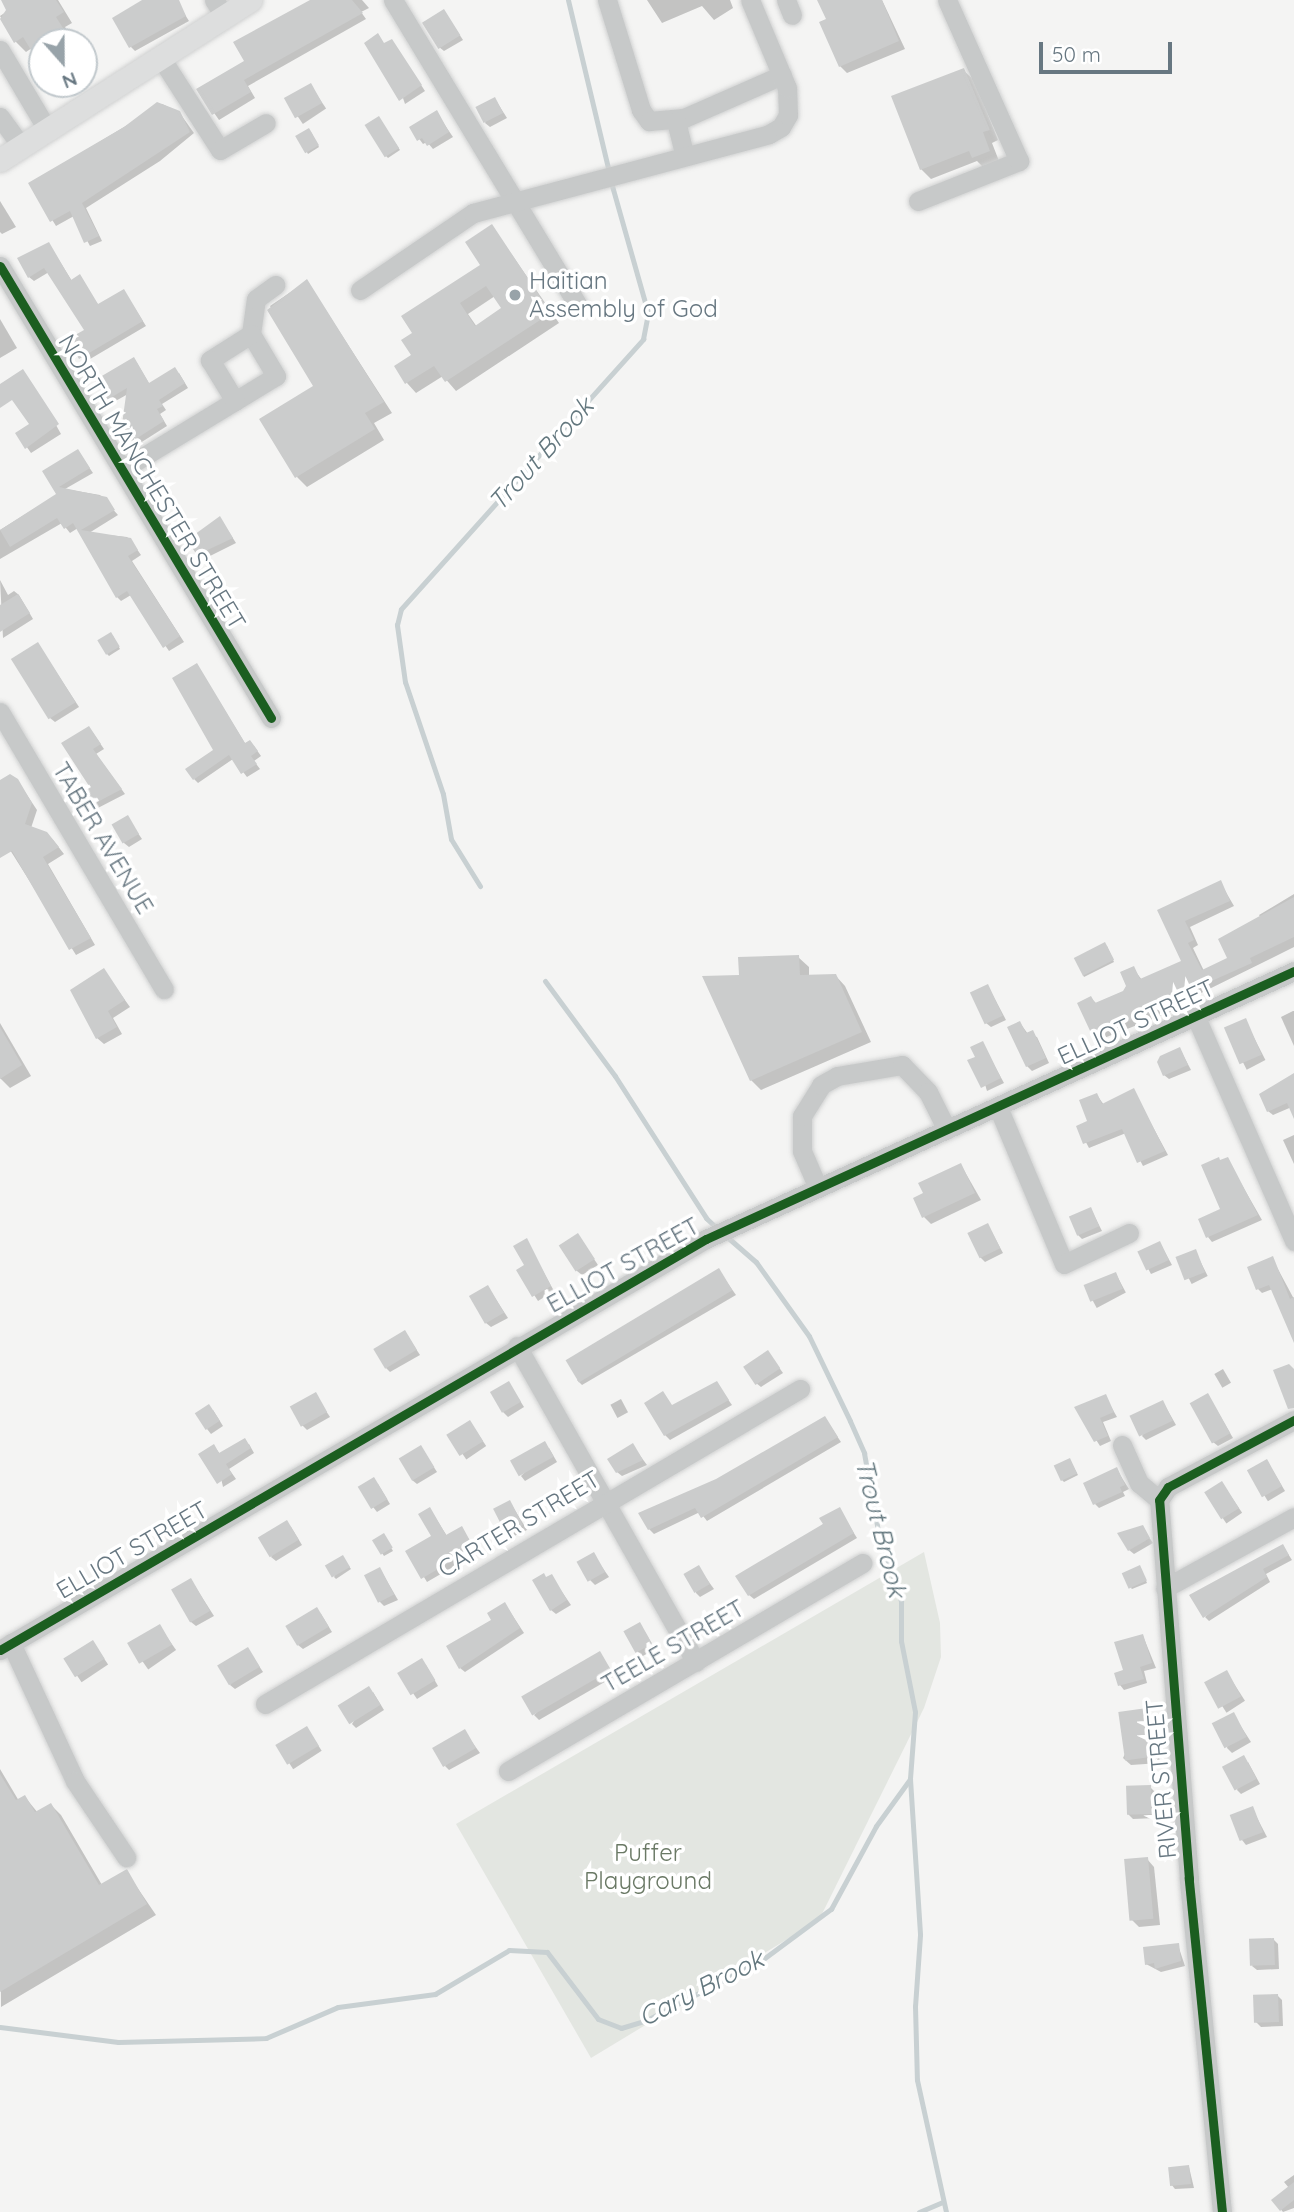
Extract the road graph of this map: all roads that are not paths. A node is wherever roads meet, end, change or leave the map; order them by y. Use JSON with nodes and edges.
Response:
{"nodes":[{"id":1,"x":250,"y":0,"type":"edge"},
{"id":2,"x":393,"y":0,"type":"edge"},
{"id":3,"x":607,"y":0,"type":"edge"},
{"id":4,"x":750,"y":0,"type":"edge"},
{"id":5,"x":947,"y":0,"type":"edge"},
{"id":6,"x":219,"y":9,"type":"edge"},
{"id":7,"x":0,"y":50,"type":"edge"},
{"id":8,"x":161,"y":58,"type":"junction"},
{"id":9,"x":782,"y":75,"type":"junction"},
{"id":10,"x":0,"y":117,"type":"edge"},
{"id":11,"x":676,"y":121,"type":"junction"},
{"id":12,"x":266,"y":123,"type":"dead end"},
{"id":13,"x":48,"y":131,"type":"junction"},
{"id":14,"x":22,"y":147,"type":"junction"},
{"id":15,"x":685,"y":156,"type":"junction"},
{"id":16,"x":0,"y":160,"type":"edge"},
{"id":17,"x":514,"y":200,"type":"junction"},
{"id":18,"x":918,"y":201,"type":"dead end"},
{"id":19,"x":0,"y":267,"type":"edge"},
{"id":20,"x":275,"y":285,"type":"dead end"},
{"id":21,"x":360,"y":290,"type":"dead end"},
{"id":22,"x":578,"y":305,"type":"dead end"},
{"id":23,"x":251,"y":334,"type":"junction"},
{"id":24,"x":235,"y":401,"type":"junction"},
{"id":25,"x":124,"y":469,"type":"junction"},
{"id":26,"x":0,"y":712,"type":"edge"},
{"id":27,"x":271,"y":718,"type":"dead end"},
{"id":28,"x":1294,"y":971,"type":"edge"},
{"id":29,"x":164,"y":989,"type":"dead end"},
{"id":30,"x":1195,"y":1015,"type":"junction"},
{"id":31,"x":998,"y":1107,"type":"junction"},
{"id":32,"x":947,"y":1130,"type":"junction"},
{"id":33,"x":818,"y":1188,"type":"junction"},
{"id":34,"x":1129,"y":1234,"type":"dead end"},
{"id":35,"x":1294,"y":1241,"type":"edge"},
{"id":36,"x":517,"y":1346,"type":"junction"},
{"id":37,"x":800,"y":1389,"type":"dead end"},
{"id":38,"x":1294,"y":1420,"type":"edge"},
{"id":39,"x":1122,"y":1445,"type":"dead end"},
{"id":40,"x":1159,"y":1500,"type":"junction"},
{"id":41,"x":604,"y":1501,"type":"junction"},
{"id":42,"x":1294,"y":1517,"type":"edge"},
{"id":43,"x":863,"y":1563,"type":"dead end"},
{"id":44,"x":1165,"y":1588,"type":"junction"},
{"id":45,"x":6,"y":1647,"type":"edge"},
{"id":46,"x":696,"y":1661,"type":"junction"},
{"id":47,"x":265,"y":1704,"type":"dead end"},
{"id":48,"x":508,"y":1771,"type":"dead end"},
{"id":49,"x":125,"y":1857,"type":"dead end"},
{"id":50,"x":1222,"y":2212,"type":"edge"}],
"edges":[{"from":1,"to":6,"type":"main road"},
{"from":2,"to":17,"type":"street"},
{"from":3,"to":11,"type":"street"},
{"from":4,"to":9,"type":"street"},
{"from":5,"to":18,"type":"street"},
{"from":6,"to":8,"type":"main road"},
{"from":7,"to":13,"type":"street"},
{"from":8,"to":12,"type":"street"},
{"from":8,"to":13,"type":"main road"},
{"from":9,"to":11,"type":"street"},
{"from":9,"to":15,"type":"street"},
{"from":10,"to":14,"type":"street"},
{"from":11,"to":15,"type":"street"},
{"from":13,"to":14,"type":"main road"},
{"from":14,"to":16,"type":"main road"},
{"from":15,"to":17,"type":"street"},
{"from":17,"to":21,"type":"street"},
{"from":17,"to":22,"type":"street"},
{"from":19,"to":25,"type":"street","name":"NORTH MANCHESTER STREET"},
{"from":20,"to":23,"type":"street"},
{"from":23,"to":24,"type":"street"},
{"from":23,"to":24,"type":"street"},
{"from":24,"to":25,"type":"street"},
{"from":25,"to":27,"type":"street","name":"NORTH MANCHESTER STREET"},
{"from":26,"to":29,"type":"street","name":"TABER AVENUE"},
{"from":28,"to":30,"type":"street","name":"ELLIOT STREET"},
{"from":30,"to":31,"type":"street","name":"ELLIOT STREET"},
{"from":30,"to":35,"type":"street"},
{"from":31,"to":32,"type":"street","name":"ELLIOT STREET"},
{"from":31,"to":34,"type":"street"},
{"from":32,"to":33,"type":"street","name":"ELLIOT STREET"},
{"from":32,"to":33,"type":"street"},
{"from":33,"to":36,"type":"street","name":"ELLIOT STREET"},
{"from":36,"to":41,"type":"street"},
{"from":36,"to":45,"type":"street","name":"ELLIOT STREET"},
{"from":37,"to":41,"type":"street","name":"CARTER STREET"},
{"from":38,"to":40,"type":"street"},
{"from":39,"to":40,"type":"street"},
{"from":40,"to":44,"type":"street","name":"RIVER STREET"},
{"from":41,"to":46,"type":"street"},
{"from":41,"to":47,"type":"street","name":"CARTER STREET"},
{"from":42,"to":44,"type":"street"},
{"from":43,"to":46,"type":"street","name":"TEELE STREET"},
{"from":44,"to":50,"type":"street","name":"RIVER STREET"},
{"from":45,"to":49,"type":"street"},
{"from":46,"to":48,"type":"street","name":"TEELE STREET"}]}
